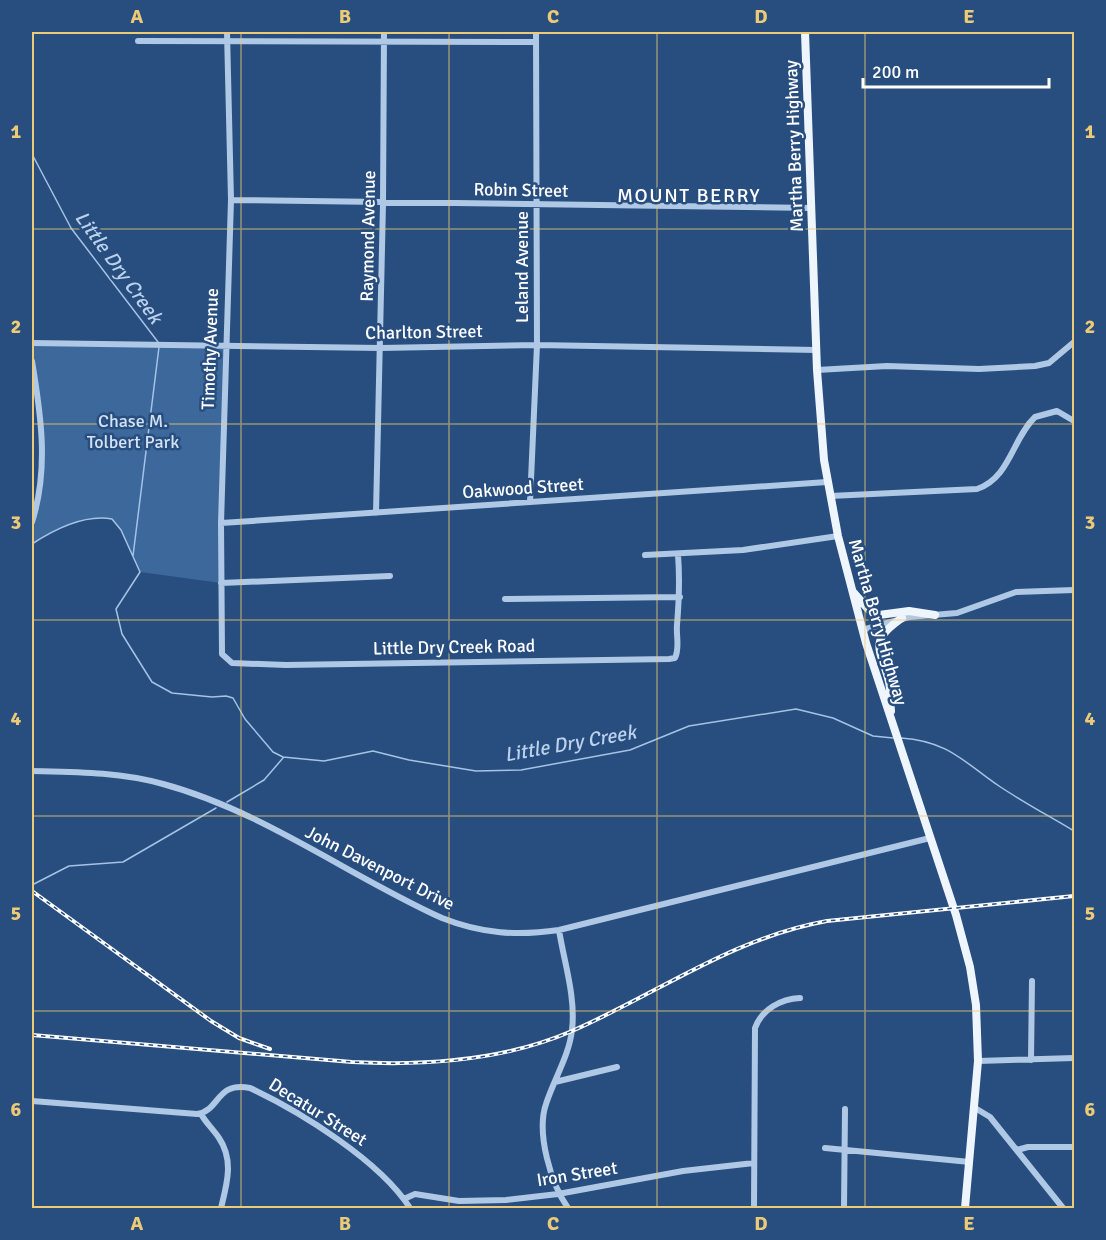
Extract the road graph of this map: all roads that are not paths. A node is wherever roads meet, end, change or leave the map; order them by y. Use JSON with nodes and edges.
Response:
{"nodes":[{"id":1,"x":227,"y":32,"type":"edge"},
{"id":2,"x":384,"y":32,"type":"edge"},
{"id":3,"x":536,"y":32,"type":"edge"},
{"id":4,"x":805,"y":32,"type":"edge"},
{"id":5,"x":138,"y":41,"type":"dead end"},
{"id":6,"x":227,"y":42,"type":"junction"},
{"id":7,"x":536,"y":42,"type":"junction"},
{"id":8,"x":384,"y":44,"type":"junction"},
{"id":9,"x":231,"y":200,"type":"junction"},
{"id":10,"x":384,"y":204,"type":"junction"},
{"id":11,"x":537,"y":205,"type":"junction"},
{"id":12,"x":811,"y":208,"type":"junction"},
{"id":13,"x":1074,"y":342,"type":"edge"},
{"id":14,"x":32,"y":343,"type":"edge"},
{"id":15,"x":225,"y":345,"type":"junction"},
{"id":16,"x":537,"y":345,"type":"junction"},
{"id":17,"x":381,"y":348,"type":"junction"},
{"id":18,"x":816,"y":350,"type":"junction"},
{"id":19,"x":32,"y":361,"type":"edge"},
{"id":20,"x":817,"y":370,"type":"junction"},
{"id":21,"x":1074,"y":422,"type":"edge"},
{"id":22,"x":827,"y":482,"type":"junction"},
{"id":23,"x":830,"y":496,"type":"junction"},
{"id":24,"x":530,"y":502,"type":"junction"},
{"id":25,"x":376,"y":513,"type":"junction"},
{"id":26,"x":32,"y":522,"type":"edge"},
{"id":27,"x":221,"y":523,"type":"junction"},
{"id":28,"x":838,"y":536,"type":"junction"},
{"id":29,"x":645,"y":555,"type":"dead end"},
{"id":30,"x":678,"y":555,"type":"junction"},
{"id":31,"x":390,"y":576,"type":"dead end"},
{"id":32,"x":221,"y":583,"type":"junction"},
{"id":33,"x":1074,"y":590,"type":"edge"},
{"id":34,"x":852,"y":591,"type":"junction"},
{"id":35,"x":680,"y":597,"type":"junction"},
{"id":36,"x":505,"y":599,"type":"dead end"},
{"id":37,"x":935,"y":615,"type":"junction"},
{"id":38,"x":902,"y":618,"type":"junction"},
{"id":39,"x":862,"y":630,"type":"junction"},
{"id":40,"x":232,"y":663,"type":"joint"},
{"id":41,"x":887,"y":701,"type":"junction"},
{"id":42,"x":32,"y":771,"type":"edge"},
{"id":43,"x":930,"y":837,"type":"junction"},
{"id":44,"x":559,"y":930,"type":"junction"},
{"id":45,"x":1032,"y":981,"type":"dead end"},
{"id":46,"x":800,"y":998,"type":"dead end"},
{"id":47,"x":1074,"y":1058,"type":"edge"},
{"id":48,"x":1031,"y":1060,"type":"junction"},
{"id":49,"x":978,"y":1061,"type":"junction"},
{"id":50,"x":617,"y":1067,"type":"dead end"},
{"id":51,"x":555,"y":1082,"type":"junction"},
{"id":52,"x":32,"y":1101,"type":"edge"},
{"id":53,"x":975,"y":1108,"type":"junction"},
{"id":54,"x":845,"y":1109,"type":"dead end"},
{"id":55,"x":201,"y":1114,"type":"junction"},
{"id":56,"x":1074,"y":1147,"type":"edge"},
{"id":57,"x":825,"y":1148,"type":"dead end"},
{"id":58,"x":844,"y":1149,"type":"junction"},
{"id":59,"x":1017,"y":1150,"type":"junction"},
{"id":60,"x":970,"y":1162,"type":"junction"},
{"id":61,"x":754,"y":1163,"type":"junction"},
{"id":62,"x":558,"y":1194,"type":"junction"},
{"id":63,"x":404,"y":1199,"type":"junction"},
{"id":64,"x":221,"y":1209,"type":"edge"},
{"id":65,"x":410,"y":1209,"type":"edge"},
{"id":66,"x":568,"y":1209,"type":"edge"},
{"id":67,"x":754,"y":1209,"type":"edge"},
{"id":68,"x":844,"y":1209,"type":"edge"},
{"id":69,"x":965,"y":1209,"type":"edge"},
{"id":70,"x":1063,"y":1209,"type":"edge"}],
"edges":[{"from":1,"to":6,"type":"street","name":"Timothy Avenue"},
{"from":2,"to":8,"type":"street","name":"Raymond Avenue"},
{"from":3,"to":7,"type":"street","name":"Leland Avenue"},
{"from":4,"to":12,"type":"main road","name":"Martha Berry Highway"},
{"from":5,"to":6,"type":"street"},
{"from":6,"to":8,"type":"street"},
{"from":6,"to":9,"type":"street","name":"Timothy Avenue"},
{"from":7,"to":8,"type":"street"},
{"from":7,"to":11,"type":"street","name":"Leland Avenue"},
{"from":8,"to":10,"type":"street","name":"Raymond Avenue"},
{"from":9,"to":10,"type":"street","name":"Robin Street"},
{"from":9,"to":15,"type":"street","name":"Timothy Avenue"},
{"from":10,"to":11,"type":"street","name":"Robin Street"},
{"from":10,"to":17,"type":"street","name":"Raymond Avenue"},
{"from":11,"to":12,"type":"street","name":"Robin Street"},
{"from":11,"to":16,"type":"street","name":"Leland Avenue"},
{"from":12,"to":18,"type":"main road","name":"Martha Berry Highway"},
{"from":13,"to":20,"type":"street"},
{"from":14,"to":15,"type":"street","name":"Charlton Street"},
{"from":15,"to":17,"type":"street","name":"Charlton Street"},
{"from":15,"to":27,"type":"street","name":"Timothy Avenue"},
{"from":16,"to":17,"type":"street","name":"Charlton Street"},
{"from":16,"to":18,"type":"street","name":"Charlton Street"},
{"from":16,"to":24,"type":"street","name":"Leland Avenue"},
{"from":17,"to":25,"type":"street","name":"Raymond Avenue"},
{"from":18,"to":20,"type":"main road","name":"Martha Berry Highway"},
{"from":19,"to":26,"type":"street"},
{"from":20,"to":22,"type":"main road","name":"Martha Berry Highway"},
{"from":21,"to":23,"type":"street"},
{"from":22,"to":23,"type":"main road","name":"Martha Berry Highway"},
{"from":22,"to":24,"type":"street","name":"Oakwood Street"},
{"from":23,"to":28,"type":"main road","name":"Martha Berry Highway"},
{"from":24,"to":25,"type":"street","name":"Oakwood Street"},
{"from":25,"to":27,"type":"street","name":"Oakwood Street"},
{"from":27,"to":32,"type":"street","name":"Timothy Avenue"},
{"from":28,"to":30,"type":"street"},
{"from":28,"to":34,"type":"main road","name":"Martha Berry Highway"},
{"from":29,"to":30,"type":"street"},
{"from":30,"to":35,"type":"street"},
{"from":31,"to":32,"type":"street"},
{"from":32,"to":40,"type":"street","name":"Timothy Avenue"},
{"from":33,"to":37,"type":"street"},
{"from":34,"to":37,"type":"main road"},
{"from":34,"to":39,"type":"main road","name":"Martha Berry Highway"},
{"from":35,"to":36,"type":"street"},
{"from":35,"to":40,"type":"street","name":"Little Dry Creek Road"},
{"from":37,"to":38,"type":"street"},
{"from":38,"to":39,"type":"street"},
{"from":38,"to":41,"type":"main road"},
{"from":39,"to":41,"type":"main road","name":"Martha Berry Highway"},
{"from":41,"to":43,"type":"main road","name":"Martha Berry Highway"},
{"from":42,"to":44,"type":"street","name":"John Davenport Drive"},
{"from":43,"to":44,"type":"street","name":"John Davenport Drive"},
{"from":43,"to":49,"type":"main road","name":"Martha Berry Highway"},
{"from":44,"to":51,"type":"street"},
{"from":45,"to":48,"type":"street"},
{"from":46,"to":61,"type":"street"},
{"from":47,"to":48,"type":"street"},
{"from":48,"to":49,"type":"street"},
{"from":49,"to":53,"type":"main road","name":"Martha Berry Highway"},
{"from":50,"to":51,"type":"street"},
{"from":51,"to":62,"type":"street"},
{"from":52,"to":55,"type":"street"},
{"from":53,"to":59,"type":"street"},
{"from":53,"to":60,"type":"main road","name":"Martha Berry Highway"},
{"from":54,"to":58,"type":"street"},
{"from":55,"to":63,"type":"street","name":"Decatur Street"},
{"from":55,"to":64,"type":"street"},
{"from":56,"to":59,"type":"street"},
{"from":57,"to":58,"type":"street"},
{"from":58,"to":60,"type":"street"},
{"from":58,"to":68,"type":"street"},
{"from":59,"to":70,"type":"street"},
{"from":60,"to":69,"type":"main road","name":"Martha Berry Highway"},
{"from":61,"to":62,"type":"street","name":"Iron Street"},
{"from":61,"to":67,"type":"street"},
{"from":62,"to":63,"type":"street","name":"Iron Street"},
{"from":62,"to":66,"type":"street"},
{"from":63,"to":65,"type":"street","name":"Decatur Street"}]}
